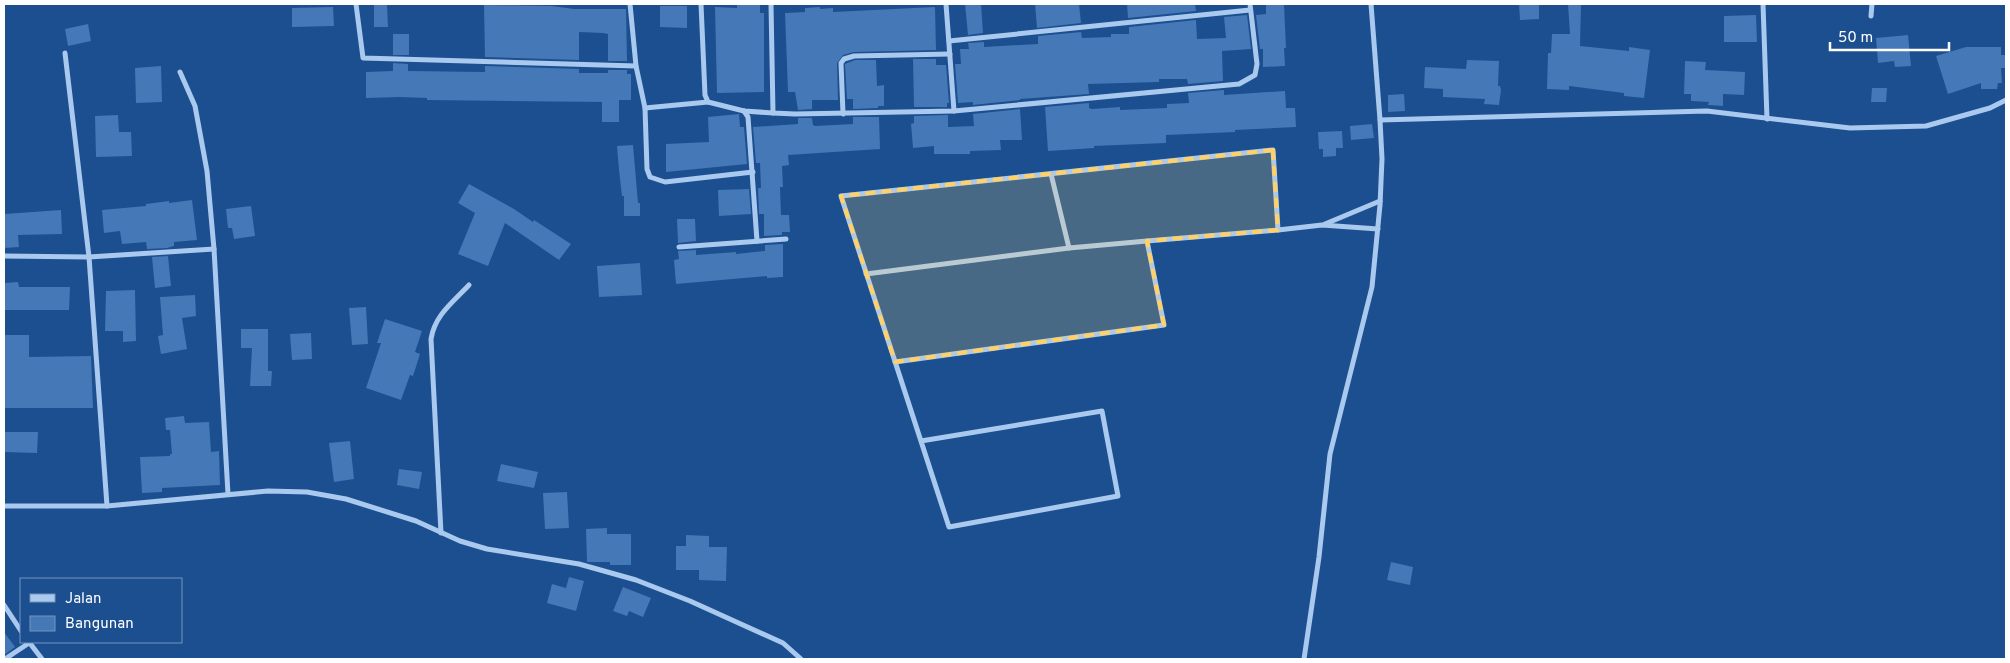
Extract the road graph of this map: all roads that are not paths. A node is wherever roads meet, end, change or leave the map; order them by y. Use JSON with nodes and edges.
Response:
{"nodes":[{"id":1,"x":356,"y":4,"type":"edge"},
{"id":2,"x":630,"y":4,"type":"edge"},
{"id":3,"x":701,"y":4,"type":"edge"},
{"id":4,"x":771,"y":4,"type":"edge"},
{"id":5,"x":946,"y":4,"type":"edge"},
{"id":6,"x":1371,"y":4,"type":"edge"},
{"id":7,"x":1763,"y":4,"type":"edge"},
{"id":8,"x":1872,"y":4,"type":"edge"},
{"id":9,"x":1250,"y":7,"type":"edge"},
{"id":10,"x":1871,"y":16,"type":"dead end"},
{"id":11,"x":949,"y":41,"type":"junction"},
{"id":12,"x":65,"y":53,"type":"dead end"},
{"id":13,"x":950,"y":54,"type":"junction"},
{"id":14,"x":636,"y":66,"type":"junction"},
{"id":15,"x":180,"y":72,"type":"dead end"},
{"id":16,"x":2006,"y":100,"type":"edge"},
{"id":17,"x":708,"y":102,"type":"junction"},
{"id":18,"x":645,"y":108,"type":"junction"},
{"id":19,"x":744,"y":111,"type":"junction"},
{"id":20,"x":954,"y":111,"type":"junction"},
{"id":21,"x":773,"y":113,"type":"junction"},
{"id":22,"x":843,"y":114,"type":"junction"},
{"id":23,"x":1380,"y":120,"type":"junction"},
{"id":24,"x":1767,"y":120,"type":"junction"},
{"id":25,"x":753,"y":172,"type":"junction"},
{"id":26,"x":1051,"y":174,"type":"junction"},
{"id":27,"x":1380,"y":201,"type":"junction"},
{"id":28,"x":1322,"y":225,"type":"junction"},
{"id":29,"x":1378,"y":229,"type":"junction"},
{"id":30,"x":1278,"y":230,"type":"junction"},
{"id":31,"x":786,"y":239,"type":"dead end"},
{"id":32,"x":757,"y":241,"type":"junction"},
{"id":33,"x":1147,"y":241,"type":"junction"},
{"id":34,"x":679,"y":248,"type":"dead end"},
{"id":35,"x":1069,"y":248,"type":"junction"},
{"id":36,"x":214,"y":249,"type":"junction"},
{"id":37,"x":4,"y":256,"type":"edge"},
{"id":38,"x":89,"y":257,"type":"junction"},
{"id":39,"x":866,"y":274,"type":"junction"},
{"id":40,"x":469,"y":286,"type":"dead end"},
{"id":41,"x":895,"y":362,"type":"junction"},
{"id":42,"x":921,"y":441,"type":"junction"},
{"id":43,"x":228,"y":494,"type":"junction"},
{"id":44,"x":4,"y":506,"type":"edge"},
{"id":45,"x":107,"y":506,"type":"junction"},
{"id":46,"x":441,"y":534,"type":"junction"},
{"id":47,"x":4,"y":605,"type":"edge"},
{"id":48,"x":20,"y":629,"type":"edge"},
{"id":49,"x":28,"y":643,"type":"edge"},
{"id":50,"x":30,"y":643,"type":"edge"},
{"id":51,"x":5,"y":659,"type":"edge"},
{"id":52,"x":42,"y":659,"type":"edge"},
{"id":53,"x":801,"y":659,"type":"edge"},
{"id":54,"x":1304,"y":659,"type":"edge"}],
"edges":[{"from":1,"to":14,"type":"street"},
{"from":2,"to":14,"type":"street"},
{"from":3,"to":17,"type":"street"},
{"from":4,"to":21,"type":"street"},
{"from":5,"to":11,"type":"street"},
{"from":6,"to":23,"type":"street"},
{"from":7,"to":24,"type":"street"},
{"from":8,"to":10,"type":"street"},
{"from":9,"to":11,"type":"street"},
{"from":9,"to":20,"type":"street"},
{"from":11,"to":13,"type":"street"},
{"from":12,"to":38,"type":"street"},
{"from":13,"to":20,"type":"street"},
{"from":13,"to":22,"type":"street"},
{"from":14,"to":18,"type":"street"},
{"from":15,"to":36,"type":"street"},
{"from":16,"to":24,"type":"street"},
{"from":17,"to":18,"type":"street"},
{"from":17,"to":19,"type":"street"},
{"from":18,"to":25,"type":"street"},
{"from":19,"to":21,"type":"street"},
{"from":19,"to":25,"type":"street"},
{"from":20,"to":22,"type":"street"},
{"from":21,"to":22,"type":"street"},
{"from":23,"to":24,"type":"street"},
{"from":23,"to":27,"type":"street"},
{"from":25,"to":32,"type":"street"},
{"from":26,"to":30,"type":"street"},
{"from":26,"to":35,"type":"street"},
{"from":26,"to":39,"type":"street"},
{"from":27,"to":28,"type":"street"},
{"from":27,"to":29,"type":"street"},
{"from":28,"to":29,"type":"street"},
{"from":28,"to":30,"type":"street"},
{"from":29,"to":54,"type":"street"},
{"from":30,"to":33,"type":"street"},
{"from":31,"to":32,"type":"street"},
{"from":32,"to":34,"type":"street"},
{"from":33,"to":35,"type":"street"},
{"from":33,"to":41,"type":"street"},
{"from":35,"to":39,"type":"street"},
{"from":36,"to":38,"type":"street"},
{"from":36,"to":43,"type":"street"},
{"from":37,"to":38,"type":"street"},
{"from":38,"to":45,"type":"street"},
{"from":39,"to":41,"type":"street"},
{"from":40,"to":46,"type":"street"},
{"from":41,"to":42,"type":"street"},
{"from":42,"to":42,"type":"street"},
{"from":43,"to":45,"type":"street"},
{"from":43,"to":46,"type":"street"},
{"from":44,"to":45,"type":"street"},
{"from":46,"to":53,"type":"street"},
{"from":47,"to":48,"type":"street"},
{"from":49,"to":51,"type":"street"},
{"from":50,"to":52,"type":"street"}]}
